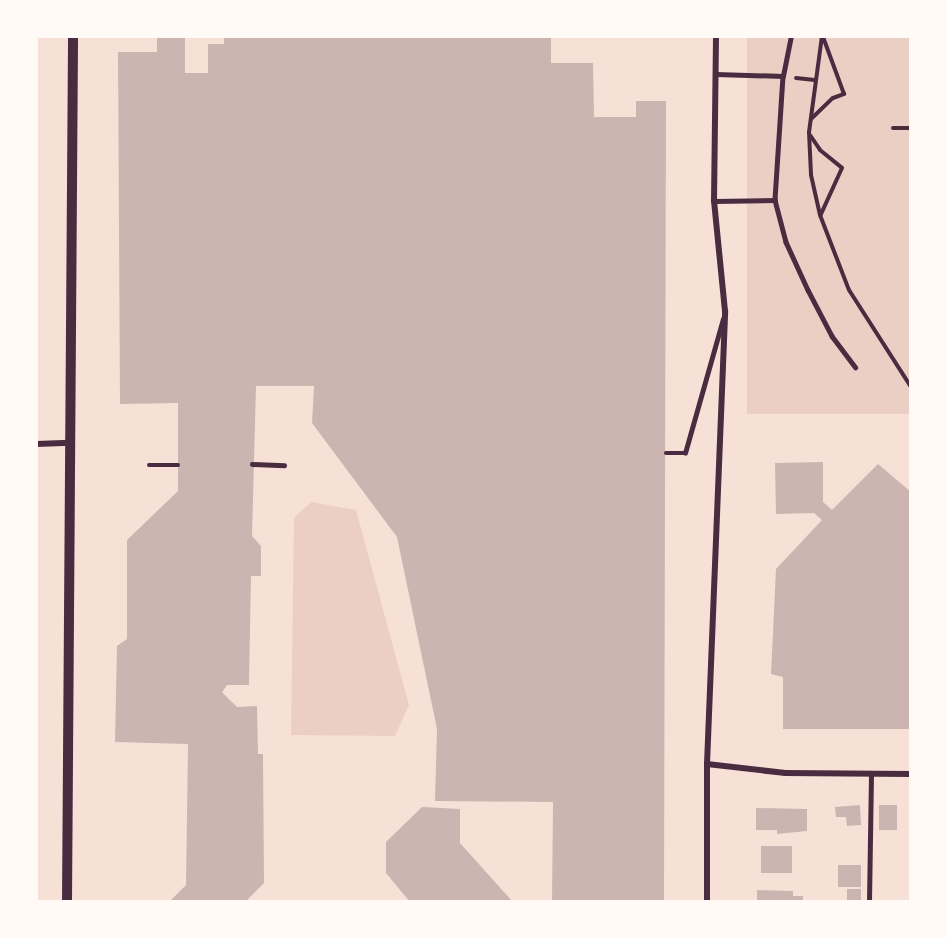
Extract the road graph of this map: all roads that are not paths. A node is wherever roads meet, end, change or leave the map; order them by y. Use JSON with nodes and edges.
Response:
{"nodes":[{"id":1,"x":73,"y":36,"type":"edge"},
{"id":2,"x":716,"y":36,"type":"edge"},
{"id":3,"x":791,"y":36,"type":"edge"},
{"id":4,"x":716,"y":74,"type":"junction"},
{"id":5,"x":783,"y":76,"type":"junction"},
{"id":6,"x":775,"y":200,"type":"junction"},
{"id":7,"x":714,"y":201,"type":"junction"},
{"id":8,"x":725,"y":311,"type":"junction"},
{"id":9,"x":855,"y":367,"type":"dead end"},
{"id":10,"x":70,"y":443,"type":"junction"},
{"id":11,"x":36,"y":444,"type":"edge"},
{"id":12,"x":666,"y":453,"type":"dead end"},
{"id":13,"x":252,"y":464,"type":"dead end"},
{"id":14,"x":149,"y":465,"type":"dead end"},
{"id":15,"x":178,"y":465,"type":"dead end"},
{"id":16,"x":284,"y":465,"type":"dead end"},
{"id":17,"x":707,"y":764,"type":"junction"},
{"id":18,"x":911,"y":774,"type":"edge"},
{"id":19,"x":871,"y":775,"type":"junction"},
{"id":20,"x":67,"y":902,"type":"edge"},
{"id":21,"x":707,"y":902,"type":"edge"},
{"id":22,"x":869,"y":902,"type":"edge"}],
"edges":[{"from":1,"to":10,"type":"street"},
{"from":2,"to":4,"type":"street"},
{"from":3,"to":5,"type":"lane"},
{"from":4,"to":5,"type":"lane"},
{"from":4,"to":7,"type":"street"},
{"from":5,"to":6,"type":"lane"},
{"from":6,"to":7,"type":"lane"},
{"from":6,"to":9,"type":"lane"},
{"from":7,"to":8,"type":"street"},
{"from":8,"to":12,"type":"lane"},
{"from":8,"to":17,"type":"street"},
{"from":10,"to":11,"type":"street"},
{"from":10,"to":20,"type":"street"},
{"from":13,"to":16,"type":"lane"},
{"from":14,"to":15,"type":"lane"},
{"from":17,"to":19,"type":"street"},
{"from":17,"to":21,"type":"street"},
{"from":18,"to":19,"type":"street"},
{"from":19,"to":22,"type":"lane"}]}
